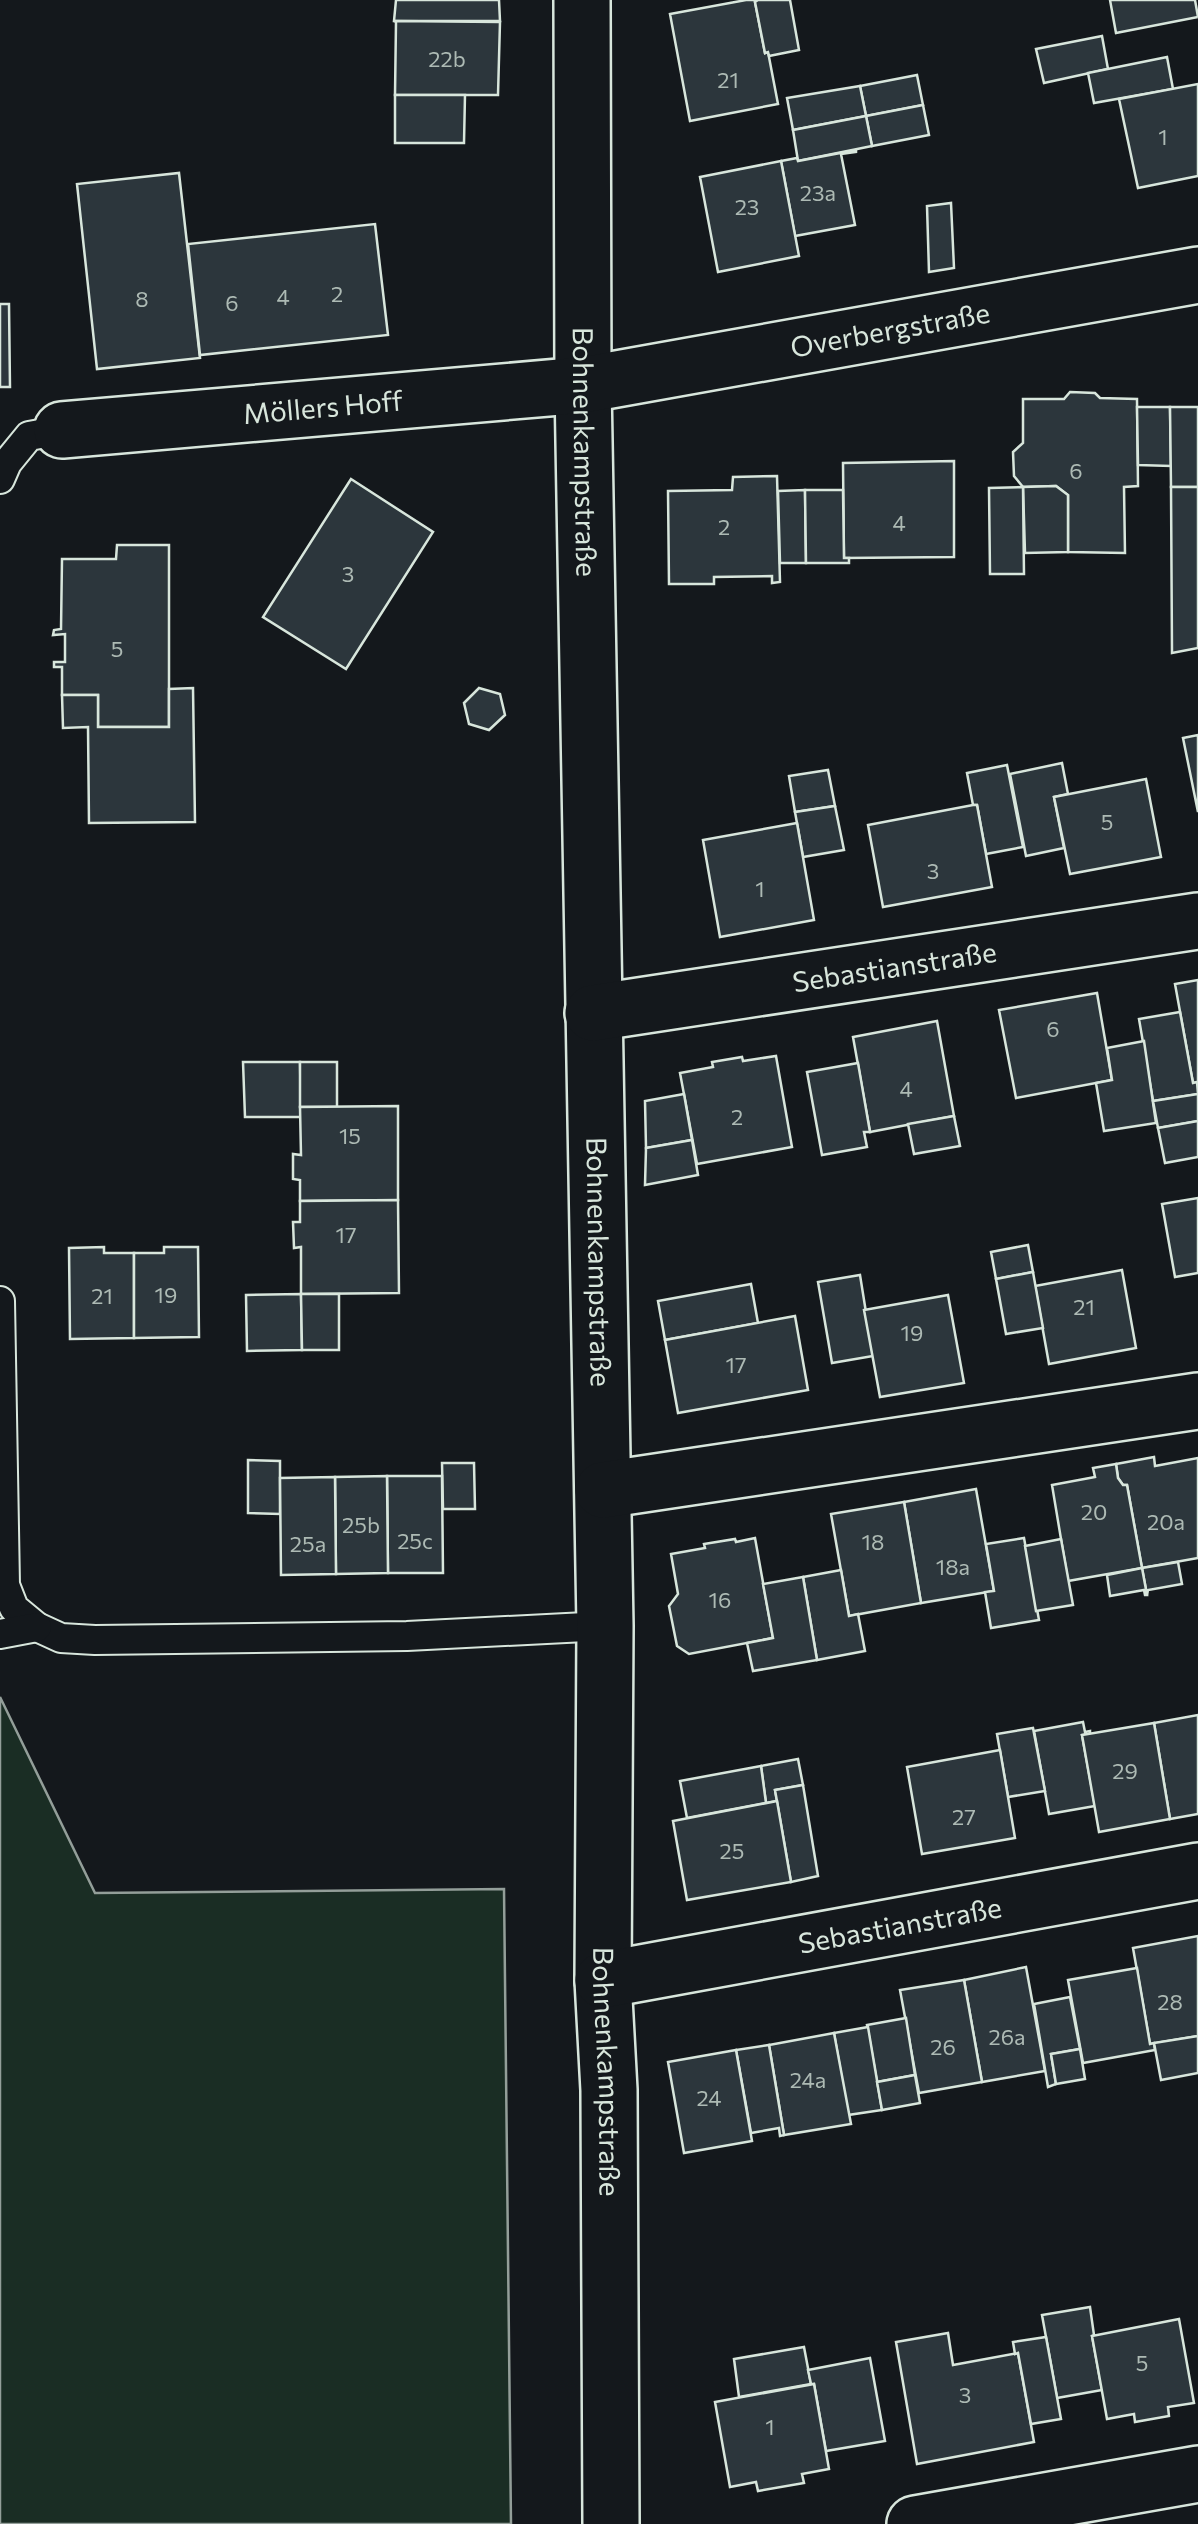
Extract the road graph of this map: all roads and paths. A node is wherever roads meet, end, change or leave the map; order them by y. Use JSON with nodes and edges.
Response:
{"nodes":[{"id":1,"x":582,"y":0,"type":"edge"},
{"id":2,"x":1198,"y":275,"type":"edge"},
{"id":3,"x":583,"y":385,"type":"junction"},
{"id":4,"x":62,"y":430,"type":"joint"},
{"id":5,"x":0,"y":479,"type":"edge"},
{"id":6,"x":1198,"y":921,"type":"edge"},
{"id":7,"x":593,"y":1013,"type":"junction"},
{"id":8,"x":0,"y":1301,"type":"edge"},
{"id":9,"x":1198,"y":1401,"type":"edge"},
{"id":10,"x":603,"y":1490,"type":"junction"},
{"id":11,"x":604,"y":1626,"type":"junction"},
{"id":12,"x":37,"y":1627,"type":"junction"},
{"id":13,"x":0,"y":1634,"type":"edge"},
{"id":14,"x":1198,"y":1872,"type":"edge"},
{"id":15,"x":603,"y":1980,"type":"junction"},
{"id":16,"x":1198,"y":2474,"type":"edge"},
{"id":17,"x":611,"y":2524,"type":"edge"},
{"id":18,"x":915,"y":2524,"type":"edge"}],
"edges":[{"from":1,"to":3,"type":"street","name":"Bohnenkampstraße"},
{"from":2,"to":3,"type":"street","name":"Overbergstraße"},
{"from":3,"to":4,"type":"street","name":"Möllers Hoff"},
{"from":3,"to":7,"type":"street","name":"Bohnenkampstraße"},
{"from":4,"to":5,"type":"lane"},
{"from":6,"to":7,"type":"street","name":"Sebastianstraße"},
{"from":7,"to":10,"type":"street","name":"Bohnenkampstraße"},
{"from":8,"to":12,"type":"lane"},
{"from":9,"to":10,"type":"street"},
{"from":10,"to":11,"type":"street","name":"Bohnenkampstraße"},
{"from":11,"to":12,"type":"lane"},
{"from":11,"to":15,"type":"street","name":"Bohnenkampstraße"},
{"from":12,"to":13,"type":"lane"},
{"from":14,"to":15,"type":"street","name":"Sebastianstraße"},
{"from":15,"to":17,"type":"street","name":"Bohnenkampstraße"},
{"from":16,"to":18,"type":"street"}]}
